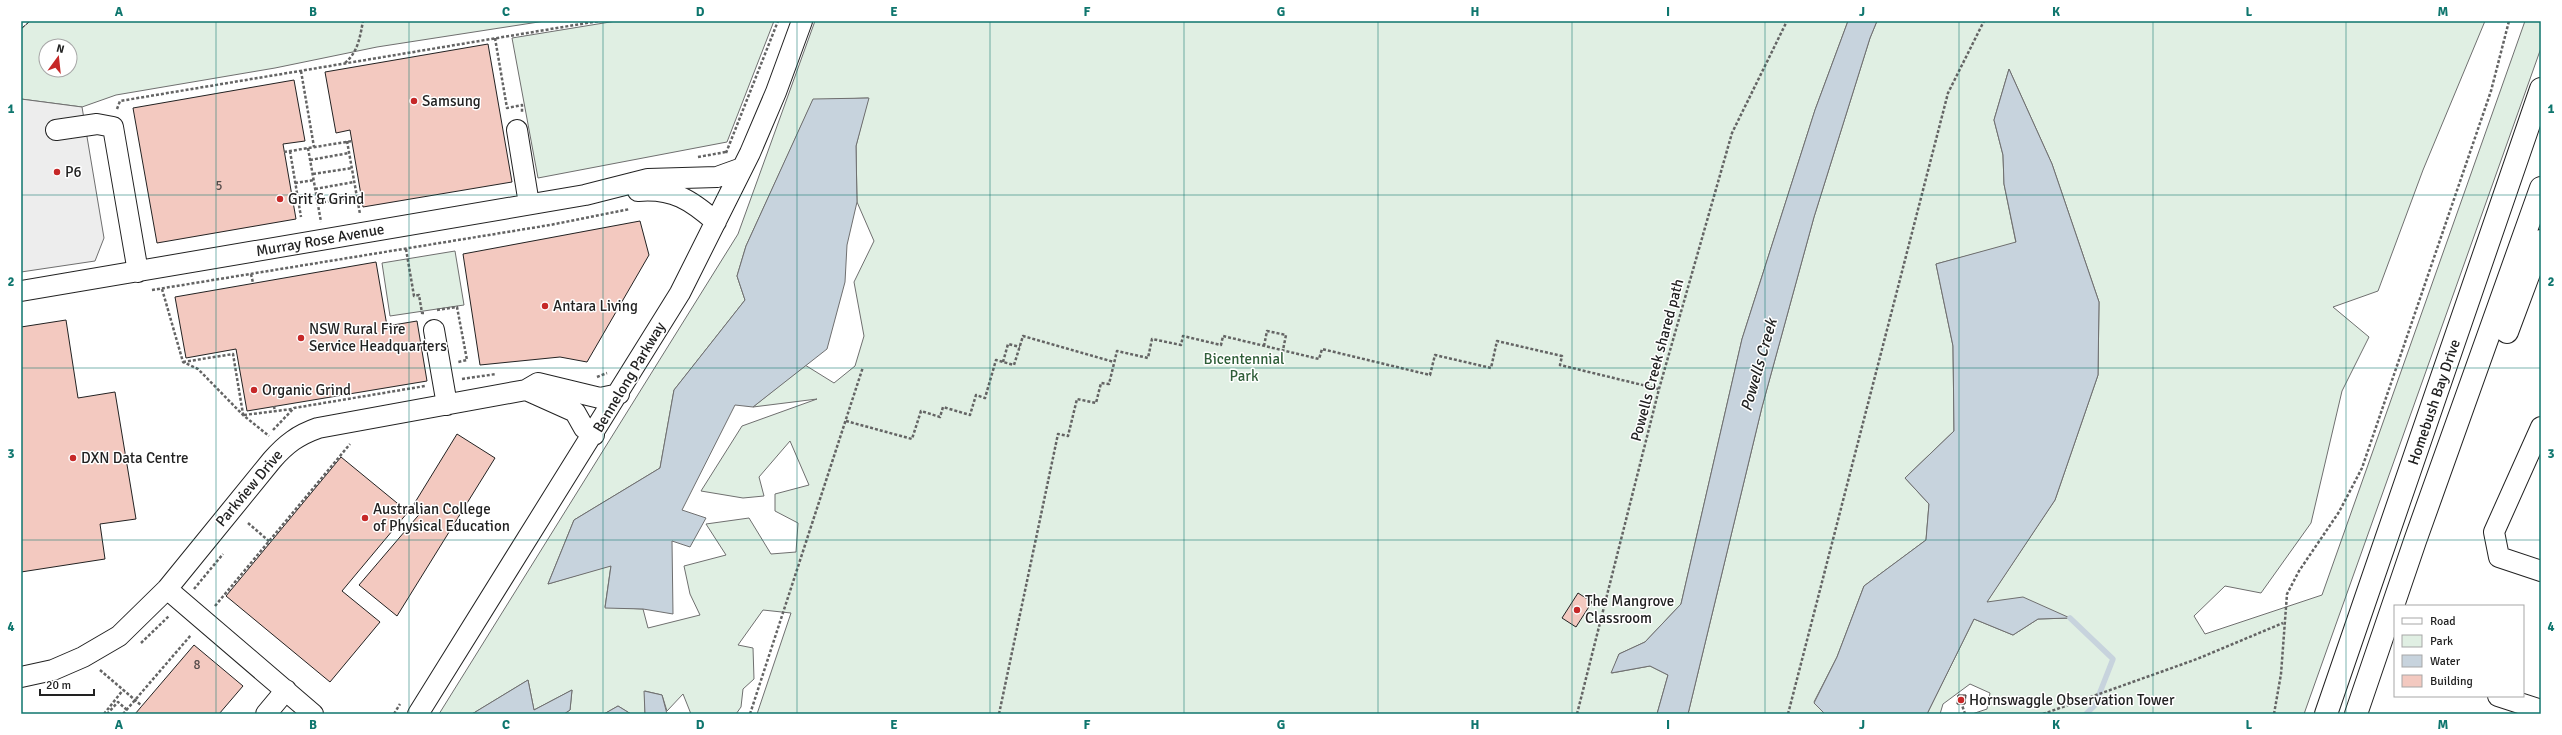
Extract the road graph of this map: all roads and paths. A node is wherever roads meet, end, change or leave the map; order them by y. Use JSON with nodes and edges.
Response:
{"nodes":[{"id":1,"x":363,"y":21,"type":"edge"},
{"id":2,"x":599,"y":21,"type":"edge"},
{"id":3,"x":778,"y":21,"type":"edge"},
{"id":4,"x":802,"y":21,"type":"edge"},
{"id":5,"x":1787,"y":21,"type":"edge"},
{"id":6,"x":1984,"y":21,"type":"edge"},
{"id":7,"x":2509,"y":21,"type":"edge"},
{"id":8,"x":495,"y":38,"type":"junction"},
{"id":9,"x":344,"y":64,"type":"junction"},
{"id":10,"x":301,"y":71,"type":"junction"},
{"id":11,"x":2541,"y":89,"type":"edge"},
{"id":12,"x":520,"y":121,"type":"joint"},
{"id":13,"x":113,"y":127,"type":"junction"},
{"id":14,"x":56,"y":130,"type":"dead end"},
{"id":15,"x":352,"y":140,"type":"dead end"},
{"id":16,"x":347,"y":141,"type":"junction"},
{"id":17,"x":314,"y":147,"type":"junction"},
{"id":18,"x":308,"y":148,"type":"junction"},
{"id":19,"x":290,"y":151,"type":"junction"},
{"id":20,"x":284,"y":152,"type":"dead end"},
{"id":21,"x":349,"y":153,"type":"junction"},
{"id":22,"x":725,"y":157,"type":"dead end"},
{"id":23,"x":310,"y":160,"type":"junction"},
{"id":24,"x":352,"y":168,"type":"junction"},
{"id":25,"x":742,"y":168,"type":"junction"},
{"id":26,"x":313,"y":174,"type":"junction"},
{"id":27,"x":314,"y":180,"type":"junction"},
{"id":28,"x":354,"y":182,"type":"junction"},
{"id":29,"x":295,"y":183,"type":"junction"},
{"id":30,"x":619,"y":188,"type":"junction"},
{"id":31,"x":2541,"y":188,"type":"edge"},
{"id":32,"x":315,"y":189,"type":"junction"},
{"id":33,"x":357,"y":196,"type":"junction"},
{"id":34,"x":318,"y":203,"type":"junction"},
{"id":35,"x":529,"y":204,"type":"junction"},
{"id":36,"x":632,"y":208,"type":"dead end"},
{"id":37,"x":360,"y":215,"type":"dead end"},
{"id":38,"x":301,"y":217,"type":"dead end"},
{"id":39,"x":321,"y":222,"type":"dead end"},
{"id":40,"x":716,"y":222,"type":"junction"},
{"id":41,"x":2541,"y":241,"type":"edge"},
{"id":42,"x":406,"y":249,"type":"junction"},
{"id":43,"x":138,"y":272,"type":"junction"},
{"id":44,"x":251,"y":274,"type":"junction"},
{"id":45,"x":253,"y":283,"type":"dead end"},
{"id":46,"x":162,"y":289,"type":"junction"},
{"id":47,"x":147,"y":290,"type":"dead end"},
{"id":48,"x":21,"y":291,"type":"edge"},
{"id":49,"x":434,"y":330,"type":"dead end"},
{"id":50,"x":1264,"y":346,"type":"junction"},
{"id":51,"x":1020,"y":347,"type":"junction"},
{"id":52,"x":1282,"y":350,"type":"junction"},
{"id":53,"x":183,"y":362,"type":"junction"},
{"id":54,"x":1003,"y":362,"type":"junction"},
{"id":55,"x":1114,"y":362,"type":"junction"},
{"id":56,"x":456,"y":363,"type":"dead end"},
{"id":57,"x":611,"y":367,"type":"dead end"},
{"id":58,"x":863,"y":367,"type":"dead end"},
{"id":59,"x":593,"y":379,"type":"dead end"},
{"id":60,"x":1659,"y":389,"type":"junction"},
{"id":61,"x":526,"y":390,"type":"junction"},
{"id":62,"x":619,"y":394,"type":"junction"},
{"id":63,"x":447,"y":405,"type":"junction"},
{"id":64,"x":274,"y":406,"type":"dead end"},
{"id":65,"x":294,"y":408,"type":"dead end"},
{"id":66,"x":275,"y":412,"type":"junction"},
{"id":67,"x":243,"y":415,"type":"junction"},
{"id":68,"x":846,"y":421,"type":"junction"},
{"id":69,"x":2541,"y":427,"type":"edge"},
{"id":70,"x":594,"y":436,"type":"junction"},
{"id":71,"x":271,"y":438,"type":"dead end"},
{"id":72,"x":350,"y":444,"type":"dead end"},
{"id":73,"x":248,"y":523,"type":"dead end"},
{"id":74,"x":2415,"y":541,"type":"junction"},
{"id":75,"x":270,"y":542,"type":"junction"},
{"id":76,"x":2541,"y":571,"type":"edge"},
{"id":77,"x":167,"y":589,"type":"junction"},
{"id":78,"x":214,"y":607,"type":"dead end"},
{"id":79,"x":2283,"y":623,"type":"junction"},
{"id":80,"x":192,"y":633,"type":"dead end"},
{"id":81,"x":98,"y":669,"type":"dead end"},
{"id":82,"x":21,"y":677,"type":"edge"},
{"id":83,"x":123,"y":690,"type":"junction"},
{"id":84,"x":286,"y":690,"type":"junction"},
{"id":85,"x":2501,"y":697,"type":"edge"},
{"id":86,"x":135,"y":700,"type":"junction"},
{"id":87,"x":1961,"y":701,"type":"dead end"},
{"id":88,"x":142,"y":706,"type":"dead end"},
{"id":89,"x":126,"y":710,"type":"junction"},
{"id":90,"x":2541,"y":710,"type":"edge"},
{"id":91,"x":104,"y":714,"type":"edge"},
{"id":92,"x":107,"y":714,"type":"edge"},
{"id":93,"x":123,"y":714,"type":"edge"},
{"id":94,"x":266,"y":714,"type":"edge"},
{"id":95,"x":312,"y":714,"type":"edge"},
{"id":96,"x":418,"y":714,"type":"edge"},
{"id":97,"x":750,"y":714,"type":"edge"},
{"id":98,"x":999,"y":714,"type":"edge"},
{"id":99,"x":1577,"y":714,"type":"edge"},
{"id":100,"x":1788,"y":714,"type":"edge"},
{"id":101,"x":1965,"y":714,"type":"edge"},
{"id":102,"x":2042,"y":714,"type":"edge"},
{"id":103,"x":2274,"y":714,"type":"edge"},
{"id":104,"x":2326,"y":714,"type":"edge"},
{"id":105,"x":2356,"y":714,"type":"edge"}],
"edges":[{"from":1,"to":9,"type":"path"},
{"from":2,"to":8,"type":"path"},
{"from":3,"to":22,"type":"path"},
{"from":4,"to":25,"type":"street","name":"Bennelong Parkway"},
{"from":5,"to":60,"type":"path","name":"Powells Creek shared path"},
{"from":6,"to":100,"type":"path"},
{"from":7,"to":79,"type":"path"},
{"from":8,"to":9,"type":"path"},
{"from":8,"to":12,"type":"path"},
{"from":9,"to":10,"type":"path"},
{"from":10,"to":13,"type":"path"},
{"from":10,"to":17,"type":"path"},
{"from":11,"to":104,"type":"highway","name":"Homebush Bay Drive"},
{"from":12,"to":35,"type":"street"},
{"from":13,"to":14,"type":"street"},
{"from":13,"to":43,"type":"street"},
{"from":15,"to":16,"type":"path"},
{"from":16,"to":17,"type":"path"},
{"from":16,"to":21,"type":"path"},
{"from":17,"to":18,"type":"path"},
{"from":18,"to":19,"type":"path"},
{"from":18,"to":23,"type":"path"},
{"from":19,"to":20,"type":"path"},
{"from":19,"to":29,"type":"path"},
{"from":21,"to":23,"type":"path"},
{"from":21,"to":24,"type":"path"},
{"from":23,"to":26,"type":"path"},
{"from":24,"to":26,"type":"path"},
{"from":24,"to":28,"type":"path"},
{"from":25,"to":30,"type":"street","name":"Murray Rose Avenue"},
{"from":25,"to":40,"type":"street","name":"Bennelong Parkway"},
{"from":26,"to":27,"type":"path"},
{"from":27,"to":29,"type":"path"},
{"from":27,"to":32,"type":"path"},
{"from":28,"to":32,"type":"path"},
{"from":28,"to":33,"type":"path"},
{"from":29,"to":38,"type":"path"},
{"from":30,"to":35,"type":"street","name":"Murray Rose Avenue"},
{"from":30,"to":40,"type":"street","name":"Murray Rose Avenue"},
{"from":31,"to":74,"type":"highway","name":"Homebush Bay Drive"},
{"from":32,"to":34,"type":"path"},
{"from":33,"to":34,"type":"path"},
{"from":33,"to":37,"type":"path"},
{"from":34,"to":39,"type":"path"},
{"from":35,"to":43,"type":"street","name":"Murray Rose Avenue"},
{"from":36,"to":42,"type":"path"},
{"from":40,"to":62,"type":"street","name":"Bennelong Parkway"},
{"from":41,"to":74,"type":"highway"},
{"from":42,"to":44,"type":"path"},
{"from":42,"to":56,"type":"path"},
{"from":43,"to":48,"type":"street","name":"Murray Rose Avenue"},
{"from":44,"to":45,"type":"path"},
{"from":44,"to":46,"type":"path"},
{"from":46,"to":47,"type":"path"},
{"from":46,"to":53,"type":"path"},
{"from":49,"to":63,"type":"street"},
{"from":50,"to":52,"type":"path"},
{"from":50,"to":52,"type":"path"},
{"from":50,"to":55,"type":"path"},
{"from":51,"to":54,"type":"path"},
{"from":51,"to":54,"type":"path"},
{"from":51,"to":55,"type":"path"},
{"from":52,"to":60,"type":"path"},
{"from":53,"to":67,"type":"path"},
{"from":53,"to":67,"type":"path"},
{"from":54,"to":68,"type":"path"},
{"from":55,"to":98,"type":"path"},
{"from":57,"to":59,"type":"path"},
{"from":58,"to":68,"type":"path"},
{"from":60,"to":99,"type":"path","name":"Powells Creek shared path"},
{"from":61,"to":62,"type":"street","name":"Parkview Drive"},
{"from":61,"to":63,"type":"street","name":"Parkview Drive"},
{"from":61,"to":70,"type":"street"},
{"from":62,"to":70,"type":"street","name":"Bennelong Parkway"},
{"from":63,"to":77,"type":"street","name":"Parkview Drive"},
{"from":64,"to":66,"type":"path"},
{"from":65,"to":66,"type":"path"},
{"from":66,"to":67,"type":"path"},
{"from":67,"to":71,"type":"path"},
{"from":68,"to":97,"type":"path"},
{"from":69,"to":76,"type":"street"},
{"from":70,"to":96,"type":"street","name":"Bennelong Parkway"},
{"from":72,"to":75,"type":"path"},
{"from":73,"to":75,"type":"path"},
{"from":74,"to":105,"type":"highway","name":"Homebush Bay Drive"},
{"from":75,"to":78,"type":"path"},
{"from":77,"to":82,"type":"street","name":"Parkview Drive"},
{"from":77,"to":84,"type":"street"},
{"from":79,"to":102,"type":"path"},
{"from":79,"to":103,"type":"path"},
{"from":80,"to":86,"type":"path"},
{"from":81,"to":83,"type":"path"},
{"from":83,"to":86,"type":"path"},
{"from":83,"to":91,"type":"path"},
{"from":84,"to":94,"type":"street"},
{"from":84,"to":95,"type":"street"},
{"from":85,"to":90,"type":"street"},
{"from":86,"to":88,"type":"path"},
{"from":86,"to":89,"type":"path"},
{"from":87,"to":101,"type":"path"},
{"from":89,"to":92,"type":"path"},
{"from":89,"to":93,"type":"path"}]}
